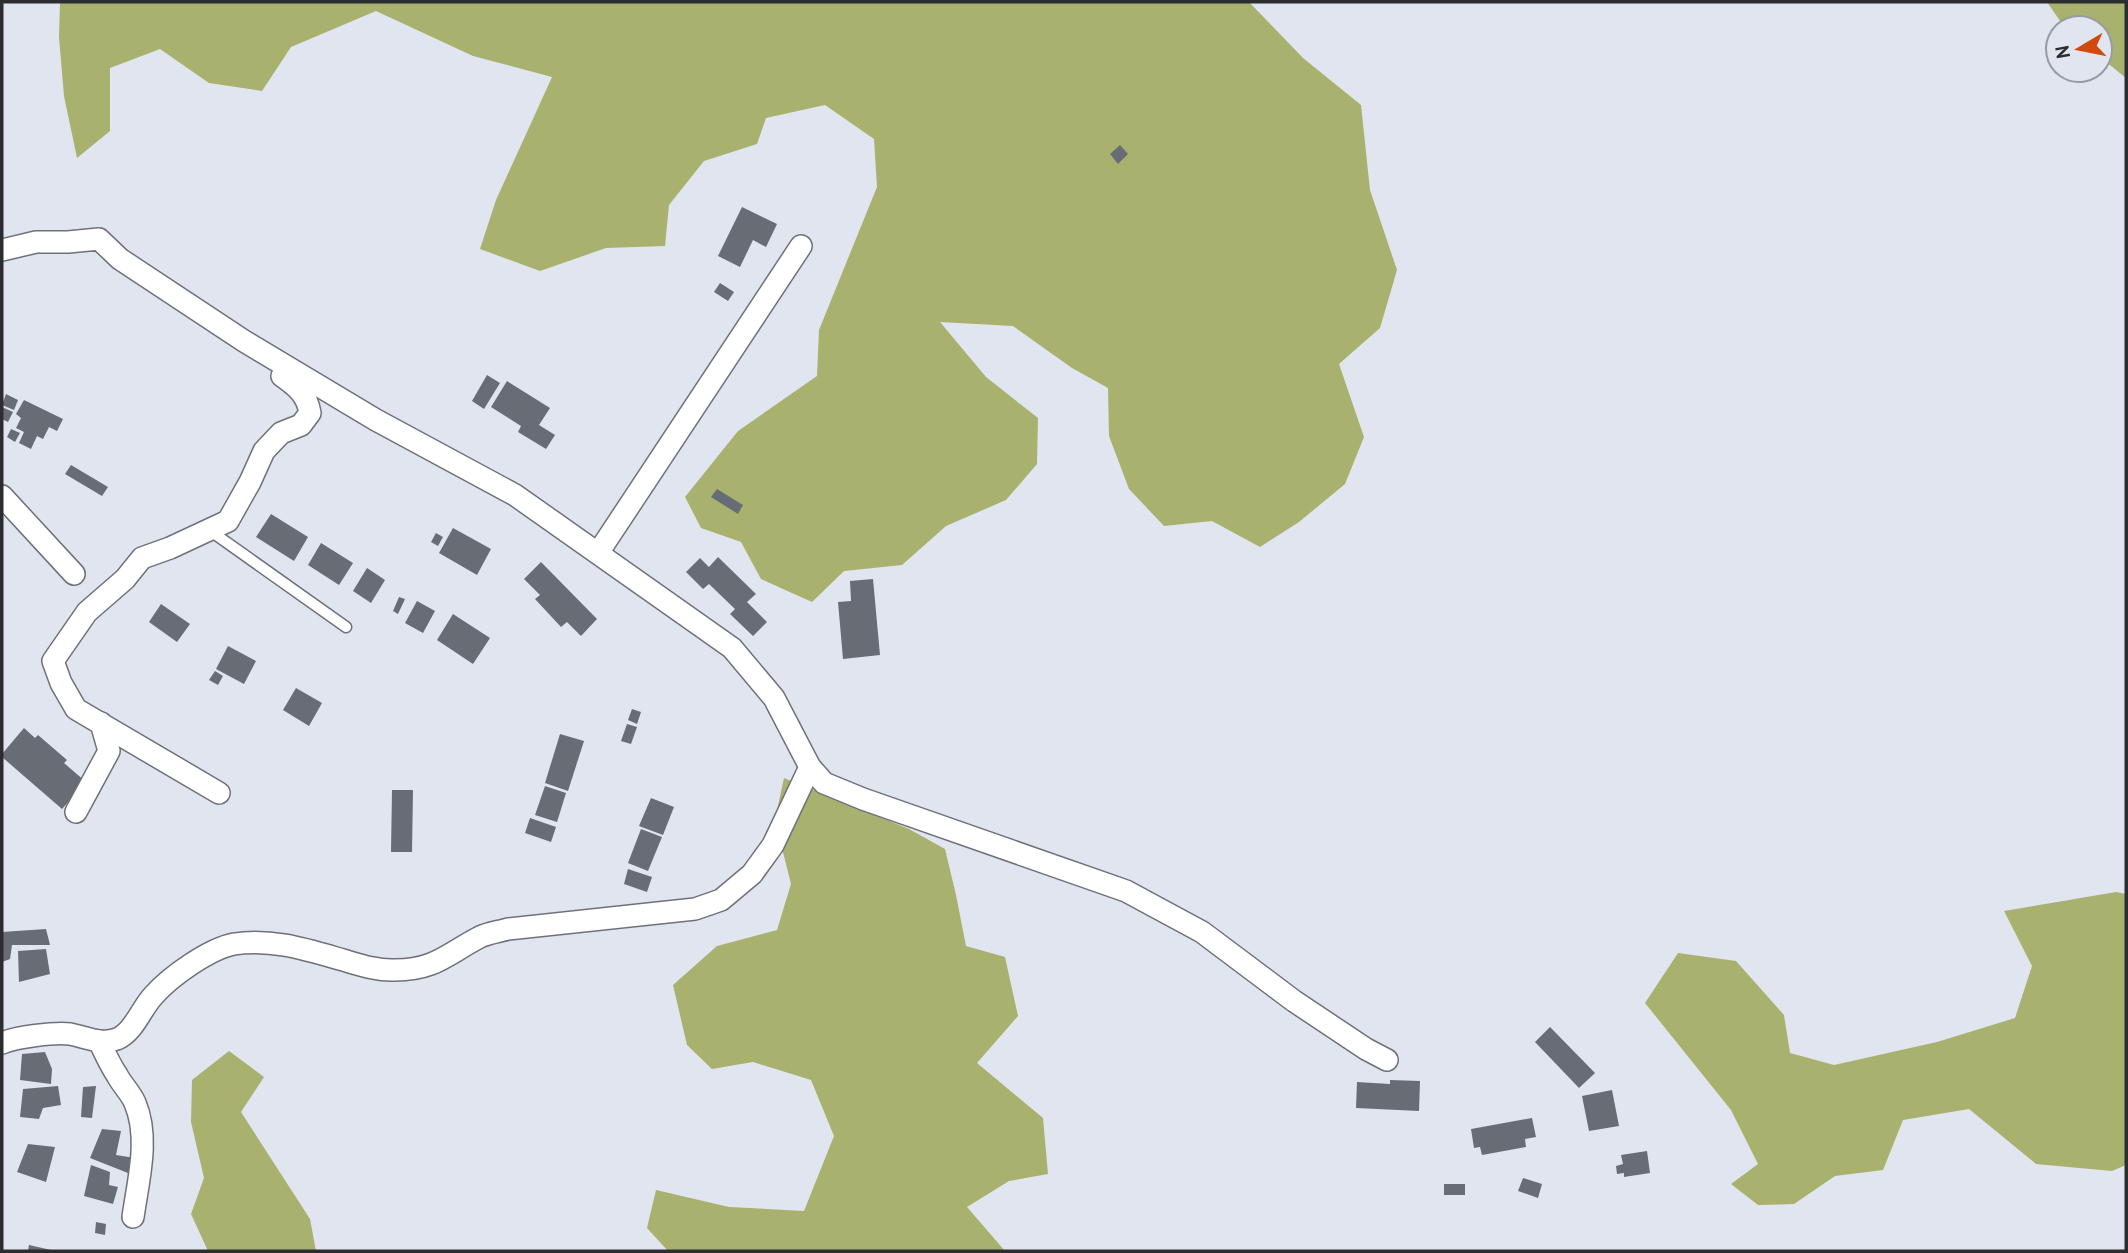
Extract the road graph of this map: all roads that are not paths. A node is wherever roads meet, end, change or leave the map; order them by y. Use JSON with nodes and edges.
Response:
{"nodes":[{"id":1,"x":801,"y":246,"type":"dead end"},
{"id":2,"x":2,"y":250,"type":"edge"},
{"id":3,"x":244,"y":341,"type":"junction"},
{"id":4,"x":2,"y":496,"type":"edge"},
{"id":5,"x":228,"y":521,"type":"junction"},
{"id":6,"x":598,"y":553,"type":"junction"},
{"id":7,"x":74,"y":574,"type":"dead end"},
{"id":8,"x":346,"y":627,"type":"dead end"},
{"id":9,"x":101,"y":723,"type":"junction"},
{"id":10,"x":810,"y":767,"type":"junction"},
{"id":11,"x":219,"y":793,"type":"dead end"},
{"id":12,"x":76,"y":812,"type":"dead end"},
{"id":13,"x":99,"y":1041,"type":"junction"},
{"id":14,"x":2,"y":1043,"type":"edge"},
{"id":15,"x":1387,"y":1059,"type":"dead end"},
{"id":16,"x":133,"y":1217,"type":"dead end"}],
"edges":[{"from":1,"to":6,"type":"street"},
{"from":2,"to":3,"type":"street"},
{"from":3,"to":5,"type":"street"},
{"from":3,"to":6,"type":"street"},
{"from":4,"to":7,"type":"street"},
{"from":5,"to":8,"type":"lane"},
{"from":5,"to":9,"type":"street"},
{"from":6,"to":10,"type":"street"},
{"from":9,"to":11,"type":"street"},
{"from":9,"to":12,"type":"street"},
{"from":10,"to":13,"type":"street"},
{"from":10,"to":15,"type":"street"},
{"from":13,"to":14,"type":"street"},
{"from":13,"to":16,"type":"street"}]}
